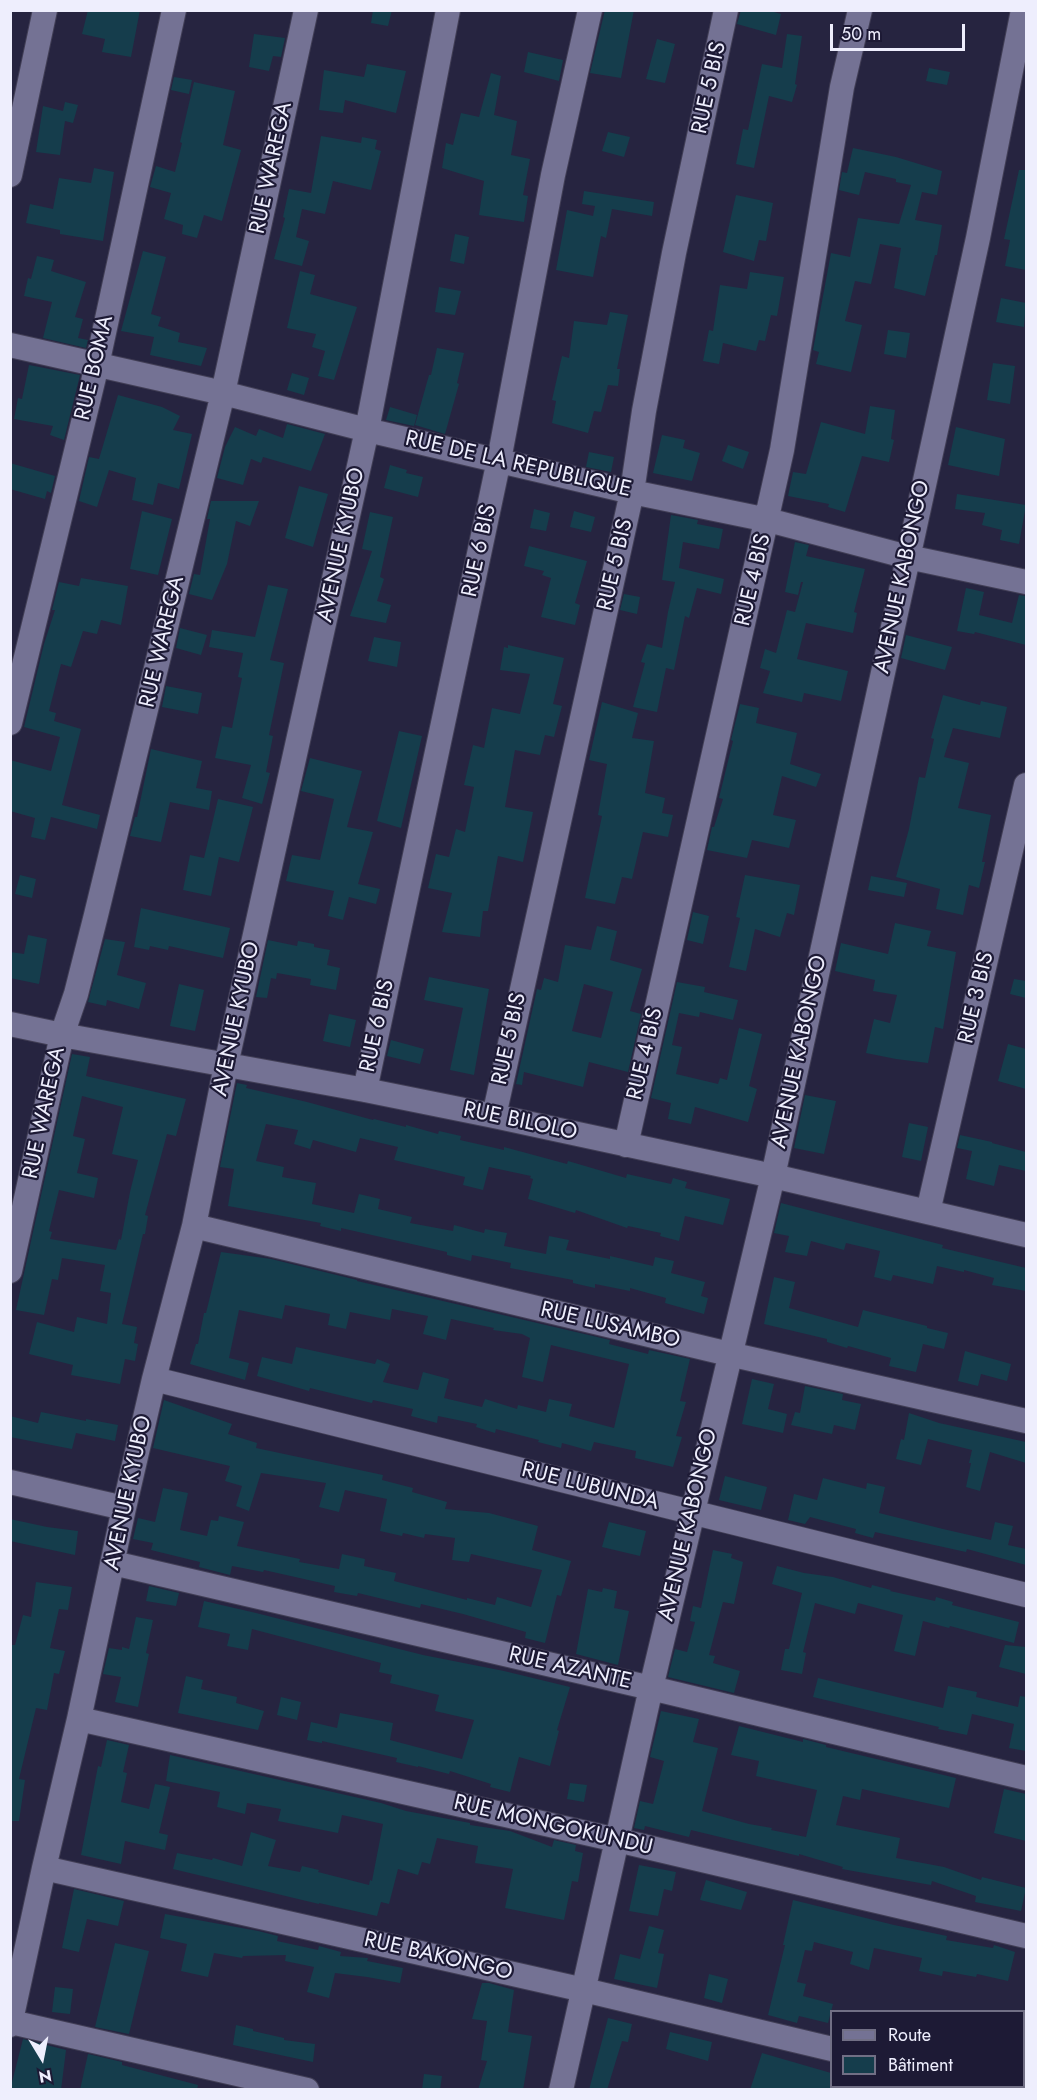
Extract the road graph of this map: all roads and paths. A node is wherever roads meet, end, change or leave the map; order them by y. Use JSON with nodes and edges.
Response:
{"nodes":[{"id":1,"x":45,"y":10,"type":"edge"},
{"id":2,"x":174,"y":10,"type":"edge"},
{"id":3,"x":306,"y":10,"type":"edge"},
{"id":4,"x":448,"y":10,"type":"edge"},
{"id":5,"x":590,"y":10,"type":"edge"},
{"id":6,"x":726,"y":10,"type":"edge"},
{"id":7,"x":860,"y":10,"type":"edge"},
{"id":8,"x":1023,"y":10,"type":"edge"},
{"id":9,"x":10,"y":175,"type":"edge"},
{"id":10,"x":10,"y":345,"type":"edge"},
{"id":11,"x":97,"y":365,"type":"junction"},
{"id":12,"x":223,"y":393,"type":"junction"},
{"id":13,"x":367,"y":430,"type":"junction"},
{"id":14,"x":499,"y":460,"type":"junction"},
{"id":15,"x":632,"y":492,"type":"junction"},
{"id":16,"x":768,"y":520,"type":"junction"},
{"id":17,"x":908,"y":557,"type":"junction"},
{"id":18,"x":1026,"y":582,"type":"edge"},
{"id":19,"x":10,"y":723,"type":"edge"},
{"id":20,"x":1026,"y":785,"type":"edge"},
{"id":21,"x":10,"y":1024,"type":"edge"},
{"id":22,"x":62,"y":1035,"type":"junction"},
{"id":23,"x":226,"y":1065,"type":"junction"},
{"id":24,"x":365,"y":1090,"type":"junction"},
{"id":25,"x":494,"y":1116,"type":"junction"},
{"id":26,"x":626,"y":1145,"type":"junction"},
{"id":27,"x":773,"y":1176,"type":"junction"},
{"id":28,"x":928,"y":1212,"type":"junction"},
{"id":29,"x":194,"y":1226,"type":"junction"},
{"id":30,"x":1026,"y":1235,"type":"edge"},
{"id":31,"x":10,"y":1271,"type":"edge"},
{"id":32,"x":729,"y":1354,"type":"junction"},
{"id":33,"x":154,"y":1378,"type":"junction"},
{"id":34,"x":1026,"y":1421,"type":"edge"},
{"id":35,"x":10,"y":1482,"type":"edge"},
{"id":36,"x":124,"y":1508,"type":"junction"},
{"id":37,"x":692,"y":1513,"type":"junction"},
{"id":38,"x":113,"y":1563,"type":"junction"},
{"id":39,"x":1026,"y":1595,"type":"edge"},
{"id":40,"x":651,"y":1688,"type":"junction"},
{"id":41,"x":79,"y":1719,"type":"junction"},
{"id":42,"x":1026,"y":1778,"type":"edge"},
{"id":43,"x":617,"y":1840,"type":"junction"},
{"id":44,"x":44,"y":1868,"type":"junction"},
{"id":45,"x":1026,"y":1936,"type":"edge"},
{"id":46,"x":584,"y":1990,"type":"junction"},
{"id":47,"x":11,"y":2024,"type":"edge"},
{"id":48,"x":830,"y":2049,"type":"edge"},
{"id":49,"x":307,"y":2090,"type":"edge"},
{"id":50,"x":561,"y":2090,"type":"edge"}],
"edges":[{"from":1,"to":9,"type":"street"},
{"from":2,"to":11,"type":"street","name":"RUE BOMA"},
{"from":3,"to":12,"type":"street","name":"RUE WAREGA"},
{"from":4,"to":13,"type":"street","name":"AVENUE KYUBO"},
{"from":5,"to":14,"type":"street","name":"RUE 6 BIS"},
{"from":6,"to":15,"type":"street","name":"RUE 5 BIS"},
{"from":7,"to":16,"type":"street","name":"RUE 4 BIS"},
{"from":8,"to":17,"type":"street","name":"AVENUE KABONGO"},
{"from":10,"to":11,"type":"street","name":"RUE DE LA REPUBLIQUE"},
{"from":11,"to":12,"type":"street","name":"RUE DE LA REPUBLIQUE"},
{"from":11,"to":19,"type":"street","name":"RUE BOMA"},
{"from":12,"to":13,"type":"street","name":"RUE DE LA REPUBLIQUE"},
{"from":12,"to":22,"type":"street","name":"RUE WAREGA"},
{"from":13,"to":14,"type":"street","name":"RUE DE LA REPUBLIQUE"},
{"from":13,"to":23,"type":"street","name":"AVENUE KYUBO"},
{"from":14,"to":15,"type":"street","name":"RUE DE LA REPUBLIQUE"},
{"from":14,"to":24,"type":"street","name":"RUE 6 BIS"},
{"from":15,"to":16,"type":"street","name":"RUE DE LA REPUBLIQUE"},
{"from":15,"to":25,"type":"street","name":"RUE 5 BIS"},
{"from":16,"to":17,"type":"street","name":"RUE DE LA REPUBLIQUE"},
{"from":16,"to":26,"type":"street","name":"RUE 4 BIS"},
{"from":17,"to":18,"type":"street","name":"RUE DE LA REPUBLIQUE"},
{"from":17,"to":27,"type":"street","name":"AVENUE KABONGO"},
{"from":20,"to":28,"type":"street","name":"RUE 3 BIS"},
{"from":21,"to":22,"type":"street","name":"RUE BILOLO"},
{"from":22,"to":23,"type":"street","name":"RUE BILOLO"},
{"from":22,"to":31,"type":"street","name":"RUE WAREGA"},
{"from":23,"to":24,"type":"street","name":"RUE BILOLO"},
{"from":23,"to":29,"type":"street","name":"AVENUE KYUBO"},
{"from":24,"to":25,"type":"street","name":"RUE BILOLO"},
{"from":25,"to":26,"type":"street","name":"RUE BILOLO"},
{"from":26,"to":27,"type":"street","name":"RUE BILOLO"},
{"from":27,"to":28,"type":"street","name":"RUE BILOLO"},
{"from":27,"to":32,"type":"street","name":"AVENUE KABONGO"},
{"from":28,"to":30,"type":"street","name":"RUE BILOLO"},
{"from":29,"to":32,"type":"street","name":"RUE LUSAMBO"},
{"from":29,"to":33,"type":"street","name":"AVENUE KYUBO"},
{"from":32,"to":34,"type":"street","name":"RUE LUSAMBO"},
{"from":32,"to":37,"type":"street","name":"AVENUE KABONGO"},
{"from":33,"to":36,"type":"street","name":"AVENUE KYUBO"},
{"from":33,"to":37,"type":"street","name":"RUE LUBUNDA"},
{"from":35,"to":36,"type":"street"},
{"from":36,"to":38,"type":"street","name":"AVENUE KYUBO"},
{"from":37,"to":39,"type":"street","name":"RUE LUBUNDA"},
{"from":37,"to":40,"type":"street","name":"AVENUE KABONGO"},
{"from":38,"to":40,"type":"street","name":"RUE AZANTE"},
{"from":38,"to":41,"type":"street","name":"AVENUE KYUBO"},
{"from":40,"to":42,"type":"street","name":"RUE AZANTE"},
{"from":40,"to":43,"type":"street","name":"AVENUE KABONGO"},
{"from":41,"to":43,"type":"street","name":"RUE MONGOKUNDU"},
{"from":41,"to":44,"type":"street","name":"AVENUE KYUBO"},
{"from":43,"to":45,"type":"street","name":"RUE MONGOKUNDU"},
{"from":43,"to":46,"type":"street","name":"AVENUE KABONGO"},
{"from":44,"to":46,"type":"street","name":"RUE BAKONGO"},
{"from":44,"to":47,"type":"street","name":"AVENUE KYUBO"},
{"from":46,"to":48,"type":"street","name":"RUE BAKONGO"},
{"from":46,"to":50,"type":"street","name":"AVENUE KABONGO"},
{"from":47,"to":49,"type":"street"}]}
